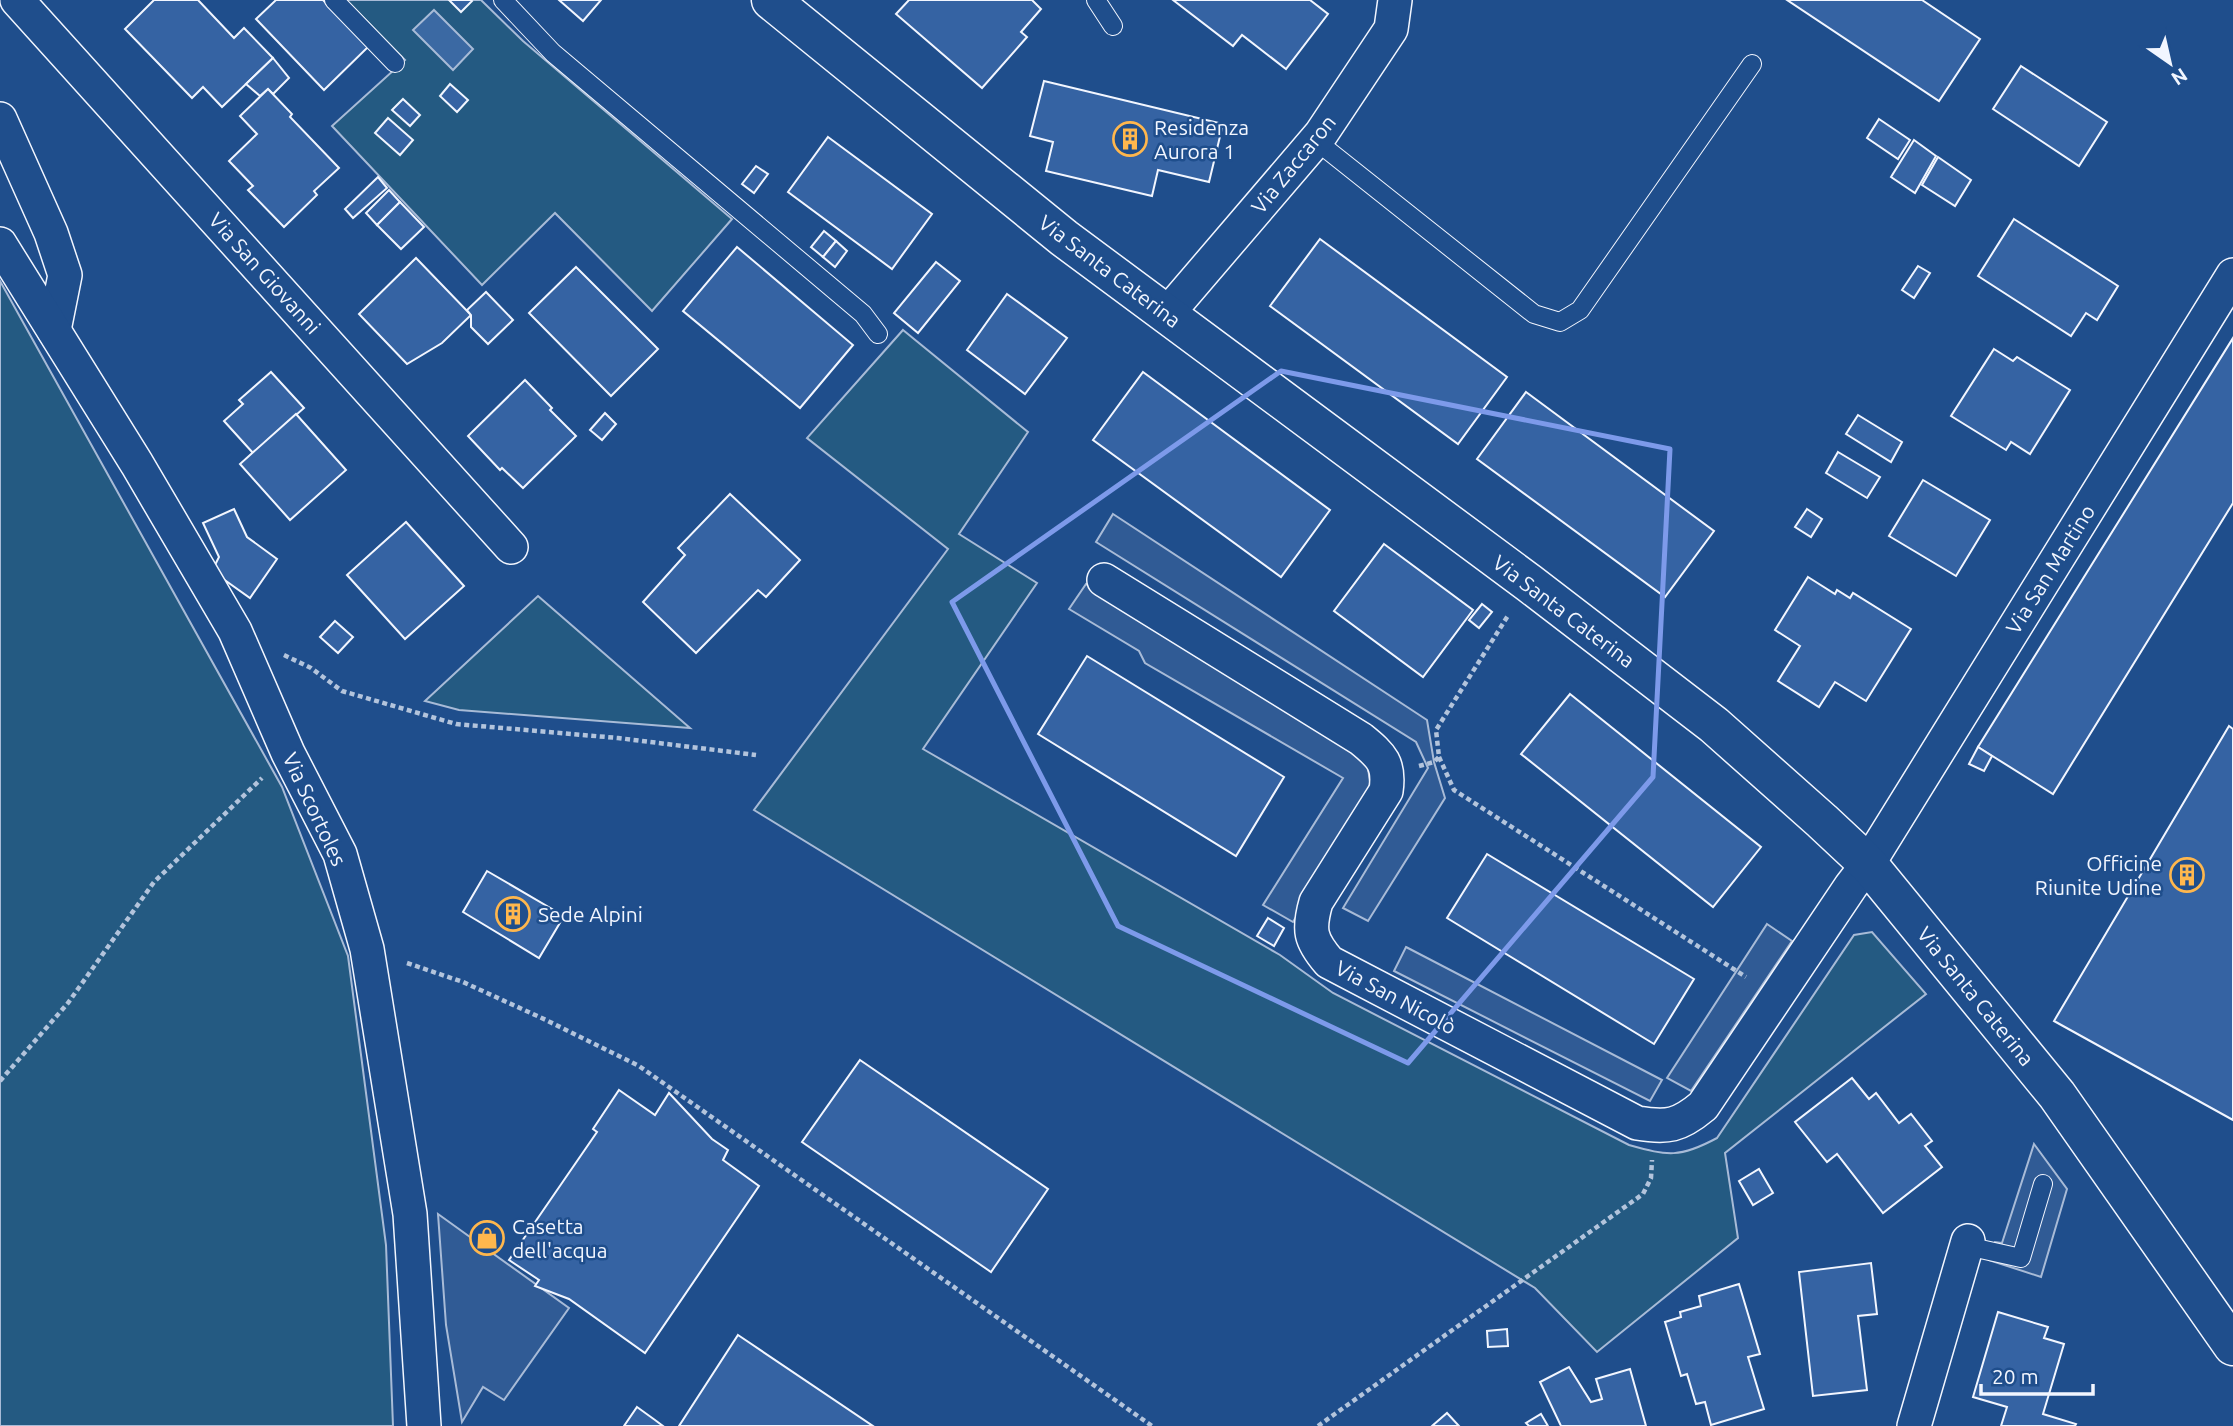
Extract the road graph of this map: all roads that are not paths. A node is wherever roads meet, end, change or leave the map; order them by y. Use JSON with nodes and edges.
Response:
{"nodes":[{"id":1,"x":17,"y":0,"type":"edge"},
{"id":2,"x":334,"y":0,"type":"edge"},
{"id":3,"x":503,"y":0,"type":"edge"},
{"id":4,"x":771,"y":0,"type":"edge"},
{"id":5,"x":1096,"y":0,"type":"edge"},
{"id":6,"x":1395,"y":0,"type":"edge"},
{"id":7,"x":1113,"y":26,"type":"dead end"},
{"id":8,"x":394,"y":63,"type":"dead end"},
{"id":9,"x":1752,"y":64,"type":"dead end"},
{"id":10,"x":0,"y":119,"type":"edge"},
{"id":11,"x":1315,"y":141,"type":"junction"},
{"id":12,"x":0,"y":244,"type":"edge"},
{"id":13,"x":2233,"y":275,"type":"edge"},
{"id":14,"x":1167,"y":314,"type":"junction"},
{"id":15,"x":54,"y":330,"type":"junction"},
{"id":16,"x":878,"y":334,"type":"dead end"},
{"id":17,"x":512,"y":547,"type":"dead end"},
{"id":18,"x":1104,"y":580,"type":"dead end"},
{"id":19,"x":1868,"y":864,"type":"junction"},
{"id":20,"x":2043,"y":1184,"type":"dead end"},
{"id":21,"x":1967,"y":1244,"type":"joint"},
{"id":22,"x":2233,"y":1346,"type":"edge"},
{"id":23,"x":424,"y":1426,"type":"edge"},
{"id":24,"x":1914,"y":1426,"type":"edge"}],
"edges":[{"from":1,"to":17,"type":"street","name":"Via San Giovanni"},
{"from":2,"to":8,"type":"lane"},
{"from":3,"to":16,"type":"lane"},
{"from":4,"to":14,"type":"street","name":"Via Santa Caterina"},
{"from":5,"to":7,"type":"lane"},
{"from":6,"to":11,"type":"street","name":"Via Zaccaron"},
{"from":9,"to":11,"type":"lane"},
{"from":10,"to":15,"type":"street"},
{"from":11,"to":14,"type":"street","name":"Via Zaccaron"},
{"from":12,"to":15,"type":"street","name":"Via Scortoles"},
{"from":13,"to":19,"type":"street","name":"Via San Martino"},
{"from":14,"to":19,"type":"street","name":"Via Santa Caterina"},
{"from":15,"to":23,"type":"street","name":"Via Scortoles"},
{"from":18,"to":19,"type":"street","name":"Via San Nicolò"},
{"from":19,"to":22,"type":"street","name":"Via Santa Caterina"},
{"from":20,"to":21,"type":"lane"},
{"from":21,"to":24,"type":"street"}]}
